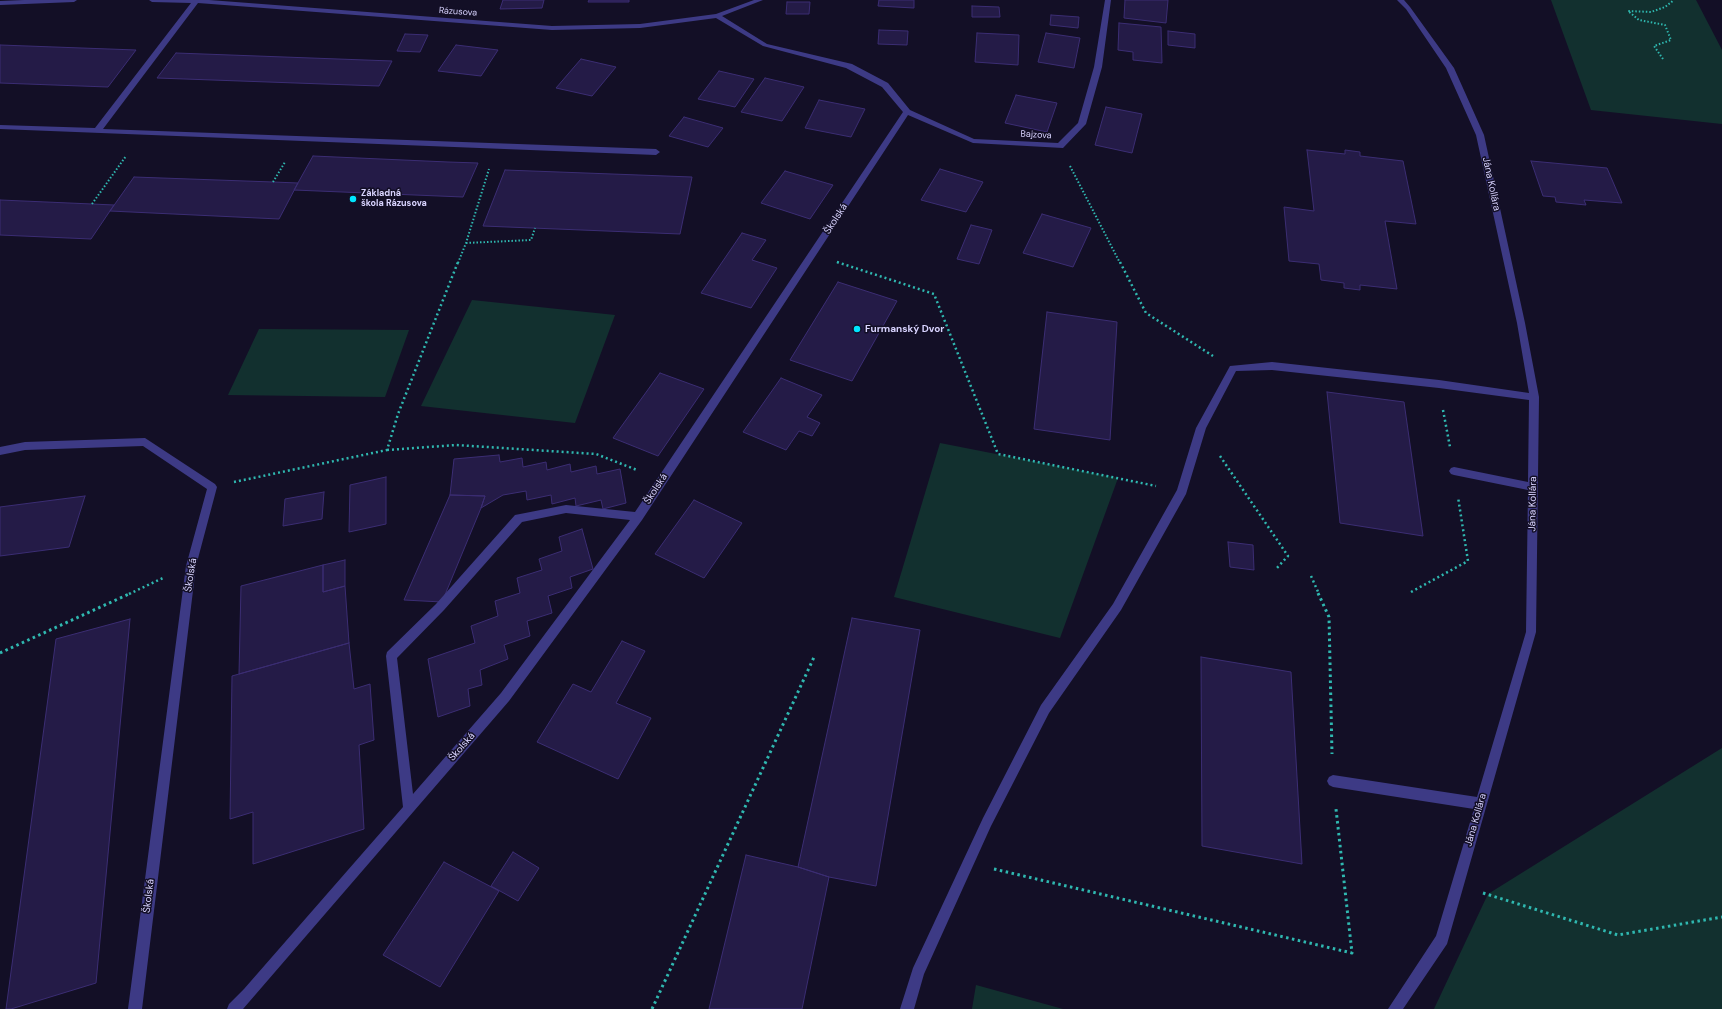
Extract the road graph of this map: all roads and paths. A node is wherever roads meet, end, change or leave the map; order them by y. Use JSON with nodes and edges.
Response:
{"nodes":[{"id":1,"x":74,"y":0,"type":"edge"},
{"id":2,"x":152,"y":0,"type":"edge"},
{"id":3,"x":760,"y":0,"type":"edge"},
{"id":4,"x":1108,"y":0,"type":"edge"},
{"id":5,"x":1400,"y":0,"type":"edge"},
{"id":6,"x":1674,"y":0,"type":"edge"},
{"id":7,"x":196,"y":1,"type":"junction"},
{"id":8,"x":0,"y":2,"type":"edge"},
{"id":9,"x":717,"y":16,"type":"junction"},
{"id":10,"x":1664,"y":59,"type":"dead end"},
{"id":11,"x":907,"y":112,"type":"junction"},
{"id":12,"x":0,"y":127,"type":"edge"},
{"id":13,"x":97,"y":131,"type":"junction"},
{"id":14,"x":1060,"y":146,"type":"junction"},
{"id":15,"x":656,"y":152,"type":"dead end"},
{"id":16,"x":127,"y":154,"type":"dead end"},
{"id":17,"x":285,"y":162,"type":"dead end"},
{"id":18,"x":490,"y":163,"type":"dead end"},
{"id":19,"x":273,"y":182,"type":"dead end"},
{"id":20,"x":92,"y":204,"type":"dead end"},
{"id":21,"x":535,"y":228,"type":"dead end"},
{"id":22,"x":466,"y":243,"type":"junction"},
{"id":23,"x":814,"y":254,"type":"junction"},
{"id":24,"x":1233,"y":368,"type":"junction"},
{"id":25,"x":1439,"y":384,"type":"junction"},
{"id":26,"x":1534,"y":397,"type":"junction"},
{"id":27,"x":1201,"y":428,"type":"junction"},
{"id":28,"x":387,"y":450,"type":"junction"},
{"id":29,"x":0,"y":451,"type":"edge"},
{"id":30,"x":632,"y":468,"type":"dead end"},
{"id":31,"x":1454,"y":471,"type":"junction"},
{"id":32,"x":212,"y":487,"type":"junction"},
{"id":33,"x":1533,"y":487,"type":"junction"},
{"id":34,"x":1182,"y":491,"type":"junction"},
{"id":35,"x":638,"y":517,"type":"junction"},
{"id":36,"x":191,"y":566,"type":"junction"},
{"id":37,"x":1275,"y":570,"type":"dead end"},
{"id":38,"x":1311,"y":576,"type":"dead end"},
{"id":39,"x":1411,"y":592,"type":"dead end"},
{"id":40,"x":0,"y":654,"type":"edge"},
{"id":41,"x":815,"y":655,"type":"dead end"},
{"id":42,"x":1333,"y":781,"type":"junction"},
{"id":43,"x":1481,"y":804,"type":"junction"},
{"id":44,"x":409,"y":809,"type":"junction"},
{"id":45,"x":970,"y":863,"type":"junction"},
{"id":46,"x":1458,"y":885,"type":"junction"},
{"id":47,"x":1722,"y":916,"type":"edge"},
{"id":48,"x":135,"y":1009,"type":"edge"},
{"id":49,"x":234,"y":1009,"type":"edge"},
{"id":50,"x":652,"y":1009,"type":"edge"},
{"id":51,"x":907,"y":1009,"type":"edge"},
{"id":52,"x":1395,"y":1009,"type":"edge"}],
"edges":[{"from":1,"to":8,"type":"street"},
{"from":2,"to":7,"type":"street","name":"Rázusova"},
{"from":3,"to":9,"type":"street","name":"Rázusova"},
{"from":4,"to":14,"type":"street","name":"Bajzova"},
{"from":5,"to":26,"type":"street","name":"Jána Kollára"},
{"from":6,"to":10,"type":"path"},
{"from":7,"to":9,"type":"street","name":"Rázusova"},
{"from":7,"to":13,"type":"street"},
{"from":9,"to":11,"type":"street"},
{"from":11,"to":14,"type":"street","name":"Bajzova"},
{"from":11,"to":23,"type":"street","name":"Školská"},
{"from":12,"to":13,"type":"street"},
{"from":13,"to":15,"type":"street"},
{"from":14,"to":24,"type":"path"},
{"from":16,"to":20,"type":"path"},
{"from":17,"to":19,"type":"path"},
{"from":18,"to":22,"type":"path"},
{"from":21,"to":22,"type":"path"},
{"from":22,"to":28,"type":"path"},
{"from":23,"to":34,"type":"path"},
{"from":23,"to":35,"type":"street","name":"Školská"},
{"from":24,"to":25,"type":"street"},
{"from":24,"to":27,"type":"street"},
{"from":25,"to":26,"type":"street"},
{"from":25,"to":31,"type":"path"},
{"from":26,"to":33,"type":"street","name":"Jána Kollára"},
{"from":27,"to":34,"type":"street"},
{"from":27,"to":37,"type":"path"},
{"from":28,"to":30,"type":"path"},
{"from":28,"to":32,"type":"path"},
{"from":29,"to":32,"type":"street"},
{"from":31,"to":33,"type":"street"},
{"from":31,"to":39,"type":"path"},
{"from":32,"to":36,"type":"street","name":"Školská"},
{"from":33,"to":43,"type":"street","name":"Jána Kollára"},
{"from":34,"to":45,"type":"street"},
{"from":35,"to":44,"type":"street","name":"Školská"},
{"from":35,"to":44,"type":"street"},
{"from":36,"to":40,"type":"path"},
{"from":36,"to":48,"type":"street","name":"Školská"},
{"from":38,"to":42,"type":"path"},
{"from":41,"to":50,"type":"path"},
{"from":42,"to":43,"type":"street"},
{"from":42,"to":45,"type":"path"},
{"from":43,"to":46,"type":"street","name":"Jána Kollára"},
{"from":44,"to":49,"type":"street","name":"Školská"},
{"from":45,"to":51,"type":"street"},
{"from":46,"to":47,"type":"path"},
{"from":46,"to":52,"type":"street","name":"Jána Kollára"}]}
